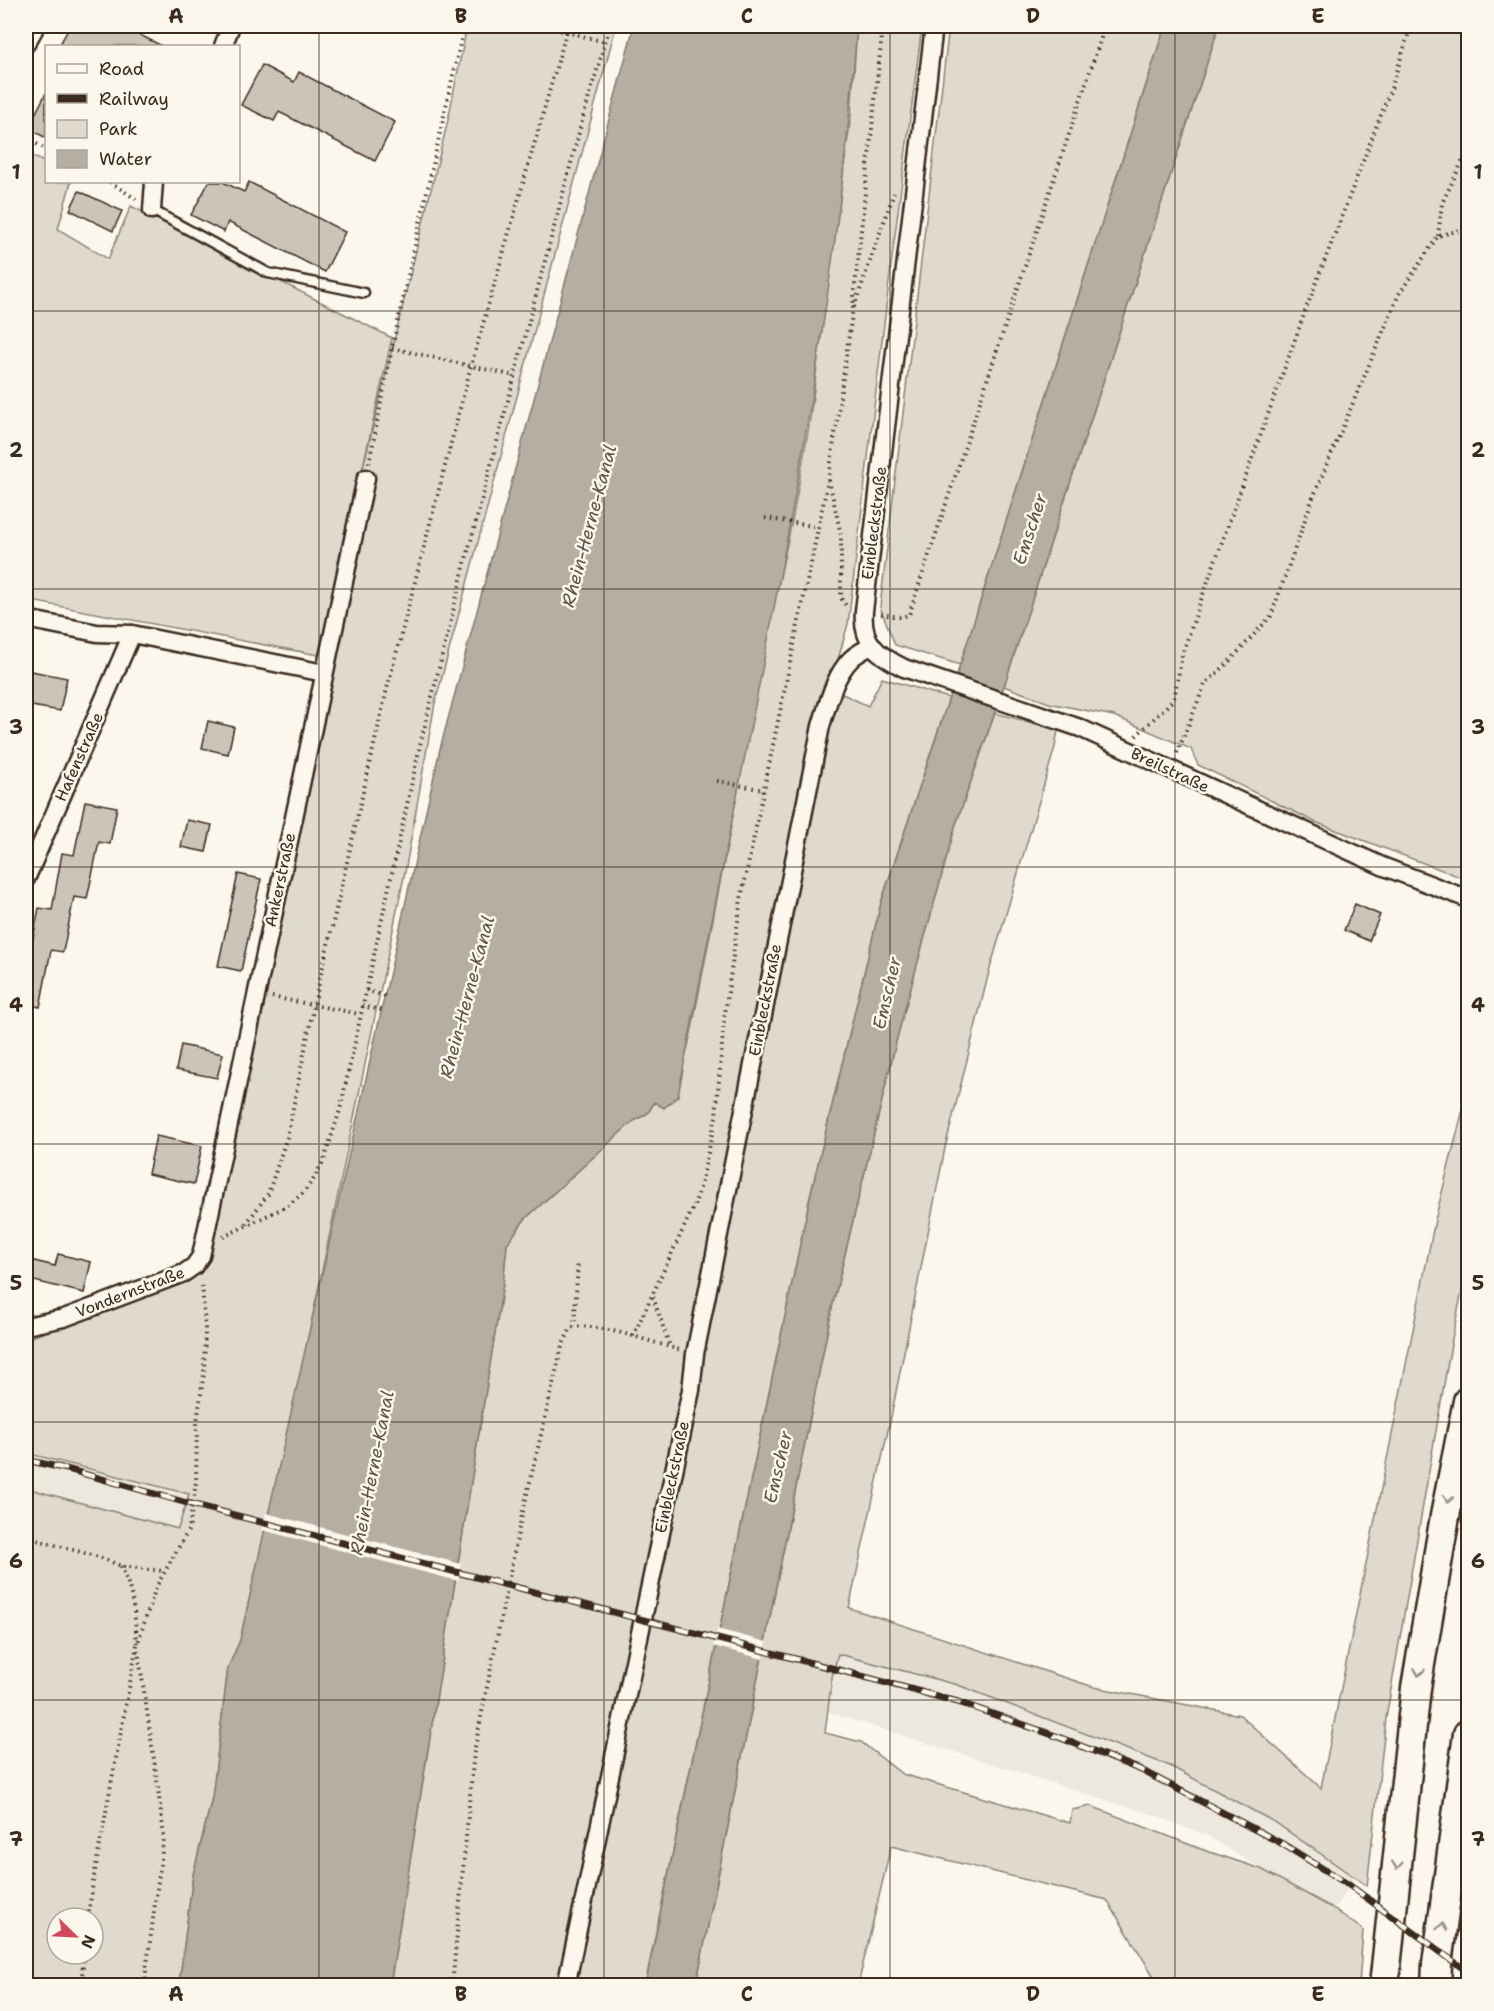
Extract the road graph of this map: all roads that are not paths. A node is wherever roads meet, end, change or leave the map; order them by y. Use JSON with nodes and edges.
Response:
{"nodes":[{"id":1,"x":36,"y":26,"type":"edge"},
{"id":2,"x":231,"y":26,"type":"edge"},
{"id":3,"x":934,"y":26,"type":"edge"},
{"id":4,"x":26,"y":44,"type":"edge"},
{"id":5,"x":223,"y":45,"type":"edge"},
{"id":6,"x":154,"y":183,"type":"edge"},
{"id":7,"x":152,"y":210,"type":"joint"},
{"id":8,"x":364,"y":293,"type":"dead end"},
{"id":9,"x":366,"y":478,"type":"road end"},
{"id":10,"x":26,"y":619,"type":"edge"},
{"id":11,"x":132,"y":634,"type":"junction"},
{"id":12,"x":872,"y":645,"type":"junction"},
{"id":13,"x":324,"y":673,"type":"junction"},
{"id":14,"x":26,"y":879,"type":"edge"},
{"id":15,"x":1468,"y":899,"type":"edge"},
{"id":16,"x":237,"y":1087,"type":"joint"},
{"id":17,"x":26,"y":1326,"type":"edge"},
{"id":18,"x":1468,"y":1401,"type":"edge"},
{"id":19,"x":1468,"y":1734,"type":"edge"},
{"id":20,"x":566,"y":1986,"type":"edge"},
{"id":21,"x":1384,"y":1986,"type":"edge"},
{"id":22,"x":1436,"y":1986,"type":"edge"}],
"edges":[{"from":1,"to":4,"type":"street"},
{"from":2,"to":5,"type":"street"},
{"from":3,"to":12,"type":"street","name":"Einbleckstraße"},
{"from":6,"to":7,"type":"street"},
{"from":7,"to":8,"type":"lane"},
{"from":9,"to":13,"type":"street","name":"Ankerstraße"},
{"from":10,"to":11,"type":"street"},
{"from":11,"to":13,"type":"street"},
{"from":11,"to":14,"type":"street","name":"Hafenstraße"},
{"from":12,"to":15,"type":"street","name":"Breilstraße"},
{"from":12,"to":20,"type":"street","name":"Einbleckstraße"},
{"from":13,"to":16,"type":"street","name":"Ankerstraße"},
{"from":16,"to":17,"type":"street","name":"Vondernstraße"},
{"from":18,"to":21,"type":"highway","one_way":true},
{"from":22,"to":19,"type":"highway","one_way":true}]}
